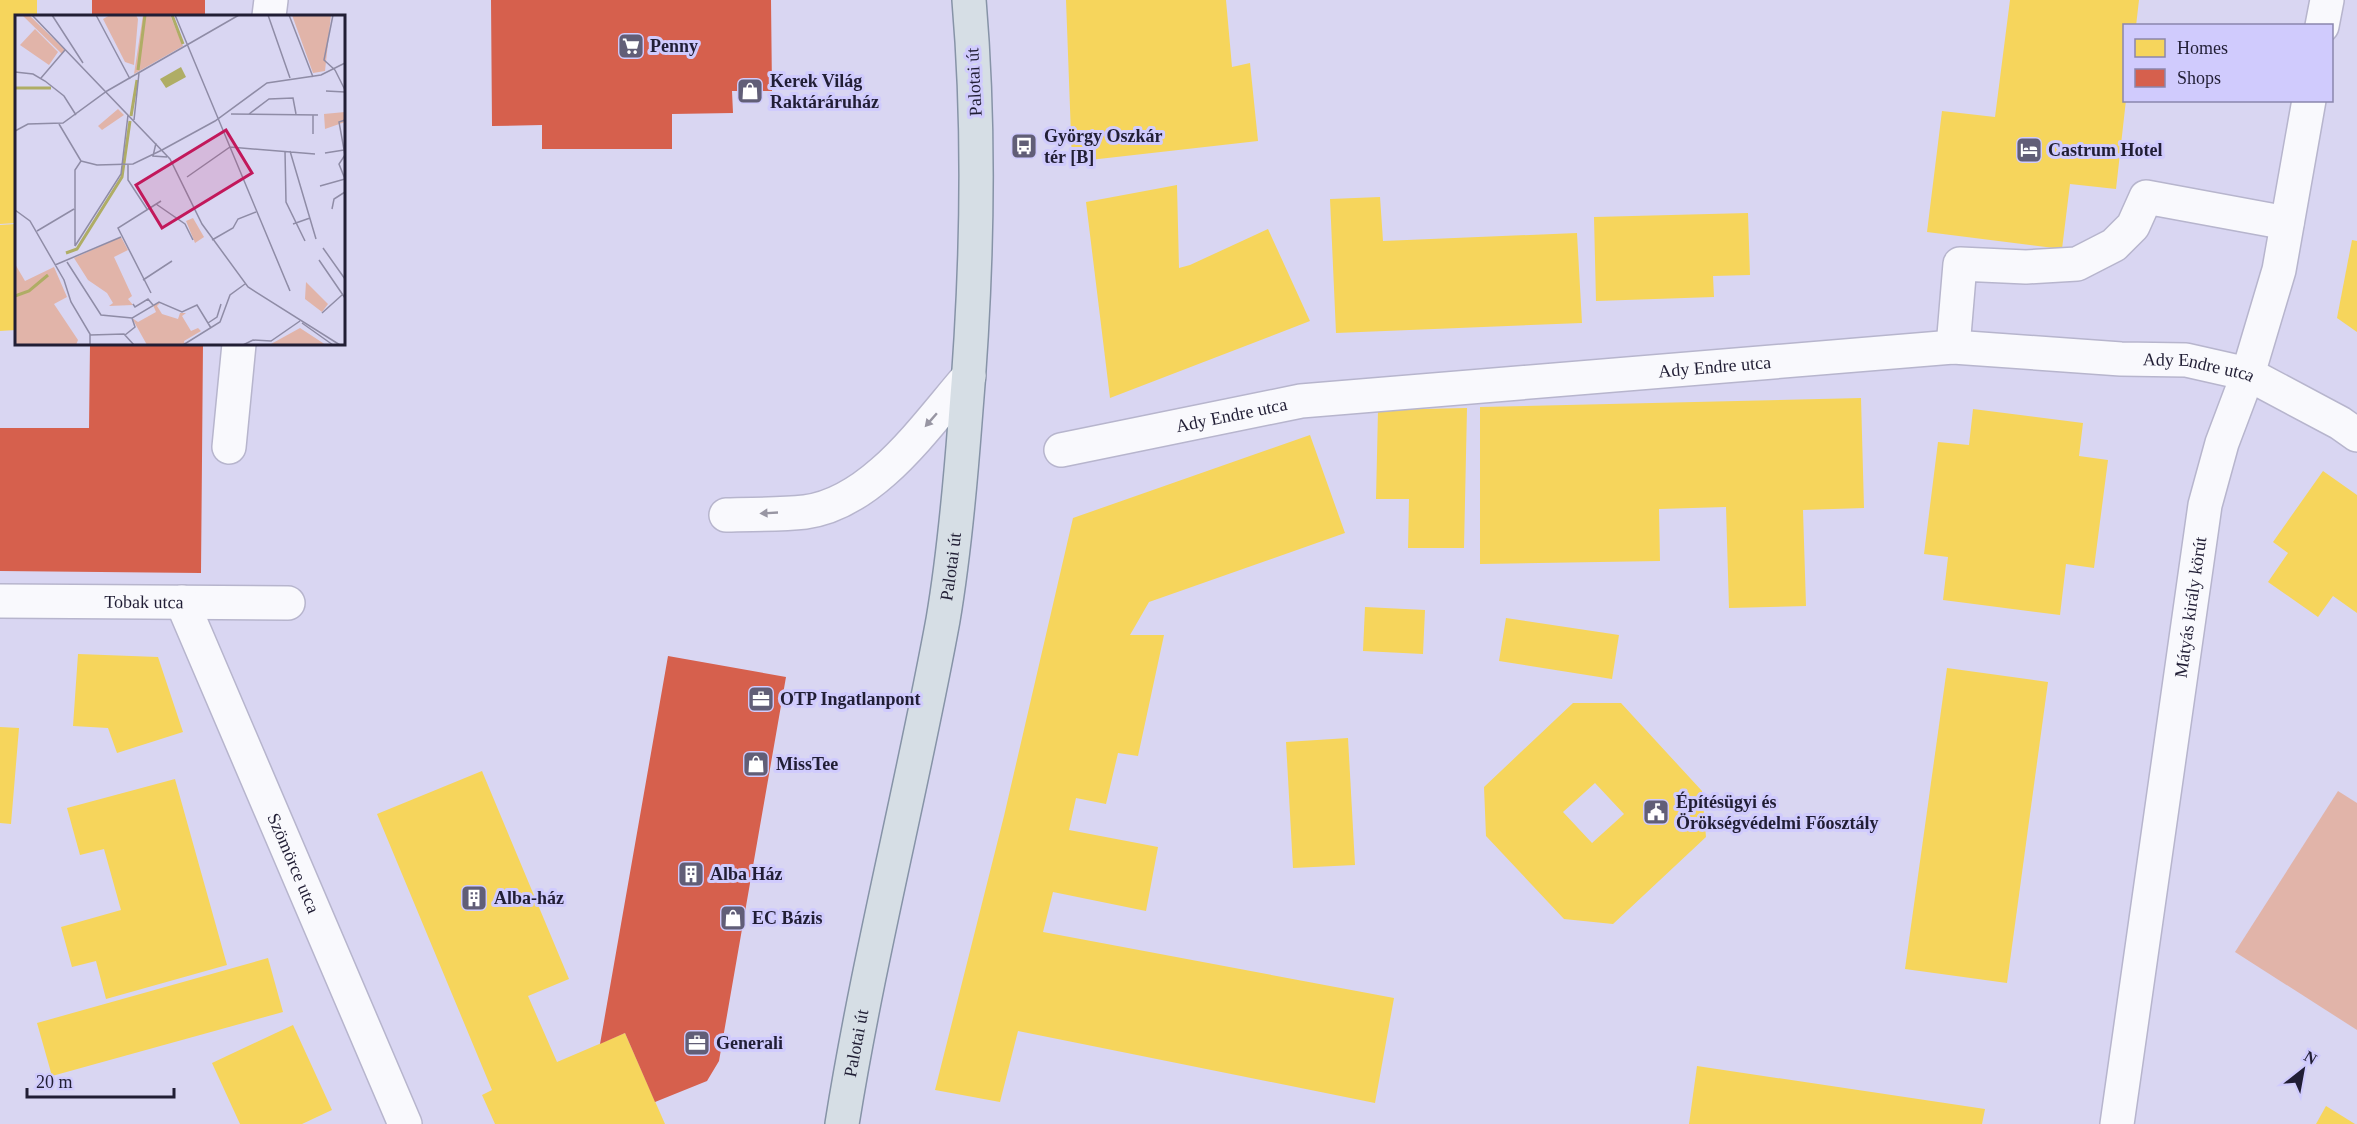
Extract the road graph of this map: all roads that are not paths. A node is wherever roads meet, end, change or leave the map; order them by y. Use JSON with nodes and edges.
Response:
{"nodes":[{"id":1,"x":270,"y":0,"type":"edge"},
{"id":2,"x":969,"y":0,"type":"edge"},
{"id":3,"x":2327,"y":0,"type":"edge"},
{"id":4,"x":269,"y":15,"type":"edge"},
{"id":5,"x":2322,"y":24,"type":"edge"},
{"id":6,"x":2309,"y":102,"type":"edge"},
{"id":7,"x":2287,"y":223,"type":"junction"},
{"id":8,"x":239,"y":345,"type":"edge"},
{"id":9,"x":1953,"y":347,"type":"junction"},
{"id":10,"x":2248,"y":374,"type":"junction"},
{"id":11,"x":969,"y":376,"type":"junction"},
{"id":12,"x":2357,"y":435,"type":"edge"},
{"id":13,"x":229,"y":447,"type":"dead end"},
{"id":14,"x":1061,"y":450,"type":"dead end"},
{"id":15,"x":726,"y":515,"type":"dead end"},
{"id":16,"x":0,"y":601,"type":"edge"},
{"id":17,"x":182,"y":602,"type":"junction"},
{"id":18,"x":288,"y":603,"type":"dead end"},
{"id":19,"x":405,"y":1124,"type":"edge"},
{"id":20,"x":842,"y":1124,"type":"edge"},
{"id":21,"x":2117,"y":1124,"type":"edge"}],
"edges":[{"from":1,"to":4,"type":"street"},
{"from":2,"to":11,"type":"main road","name":"Palotai út"},
{"from":3,"to":5,"type":"street"},
{"from":6,"to":7,"type":"street","name":"Mátyás király körút"},
{"from":7,"to":9,"type":"street"},
{"from":7,"to":10,"type":"street","name":"Mátyás király körút"},
{"from":8,"to":13,"type":"street"},
{"from":9,"to":10,"type":"street","name":"Ady Endre utca"},
{"from":9,"to":14,"type":"street","name":"Ady Endre utca"},
{"from":10,"to":12,"type":"street","name":"Ady Endre utca"},
{"from":10,"to":21,"type":"street","name":"Mátyás király körút"},
{"from":11,"to":15,"type":"street","one_way":true},
{"from":11,"to":20,"type":"main road","name":"Palotai út"},
{"from":16,"to":17,"type":"street","name":"Tobak utca"},
{"from":17,"to":18,"type":"street","name":"Tobak utca"},
{"from":17,"to":19,"type":"street","name":"Szömörce utca"}]}
